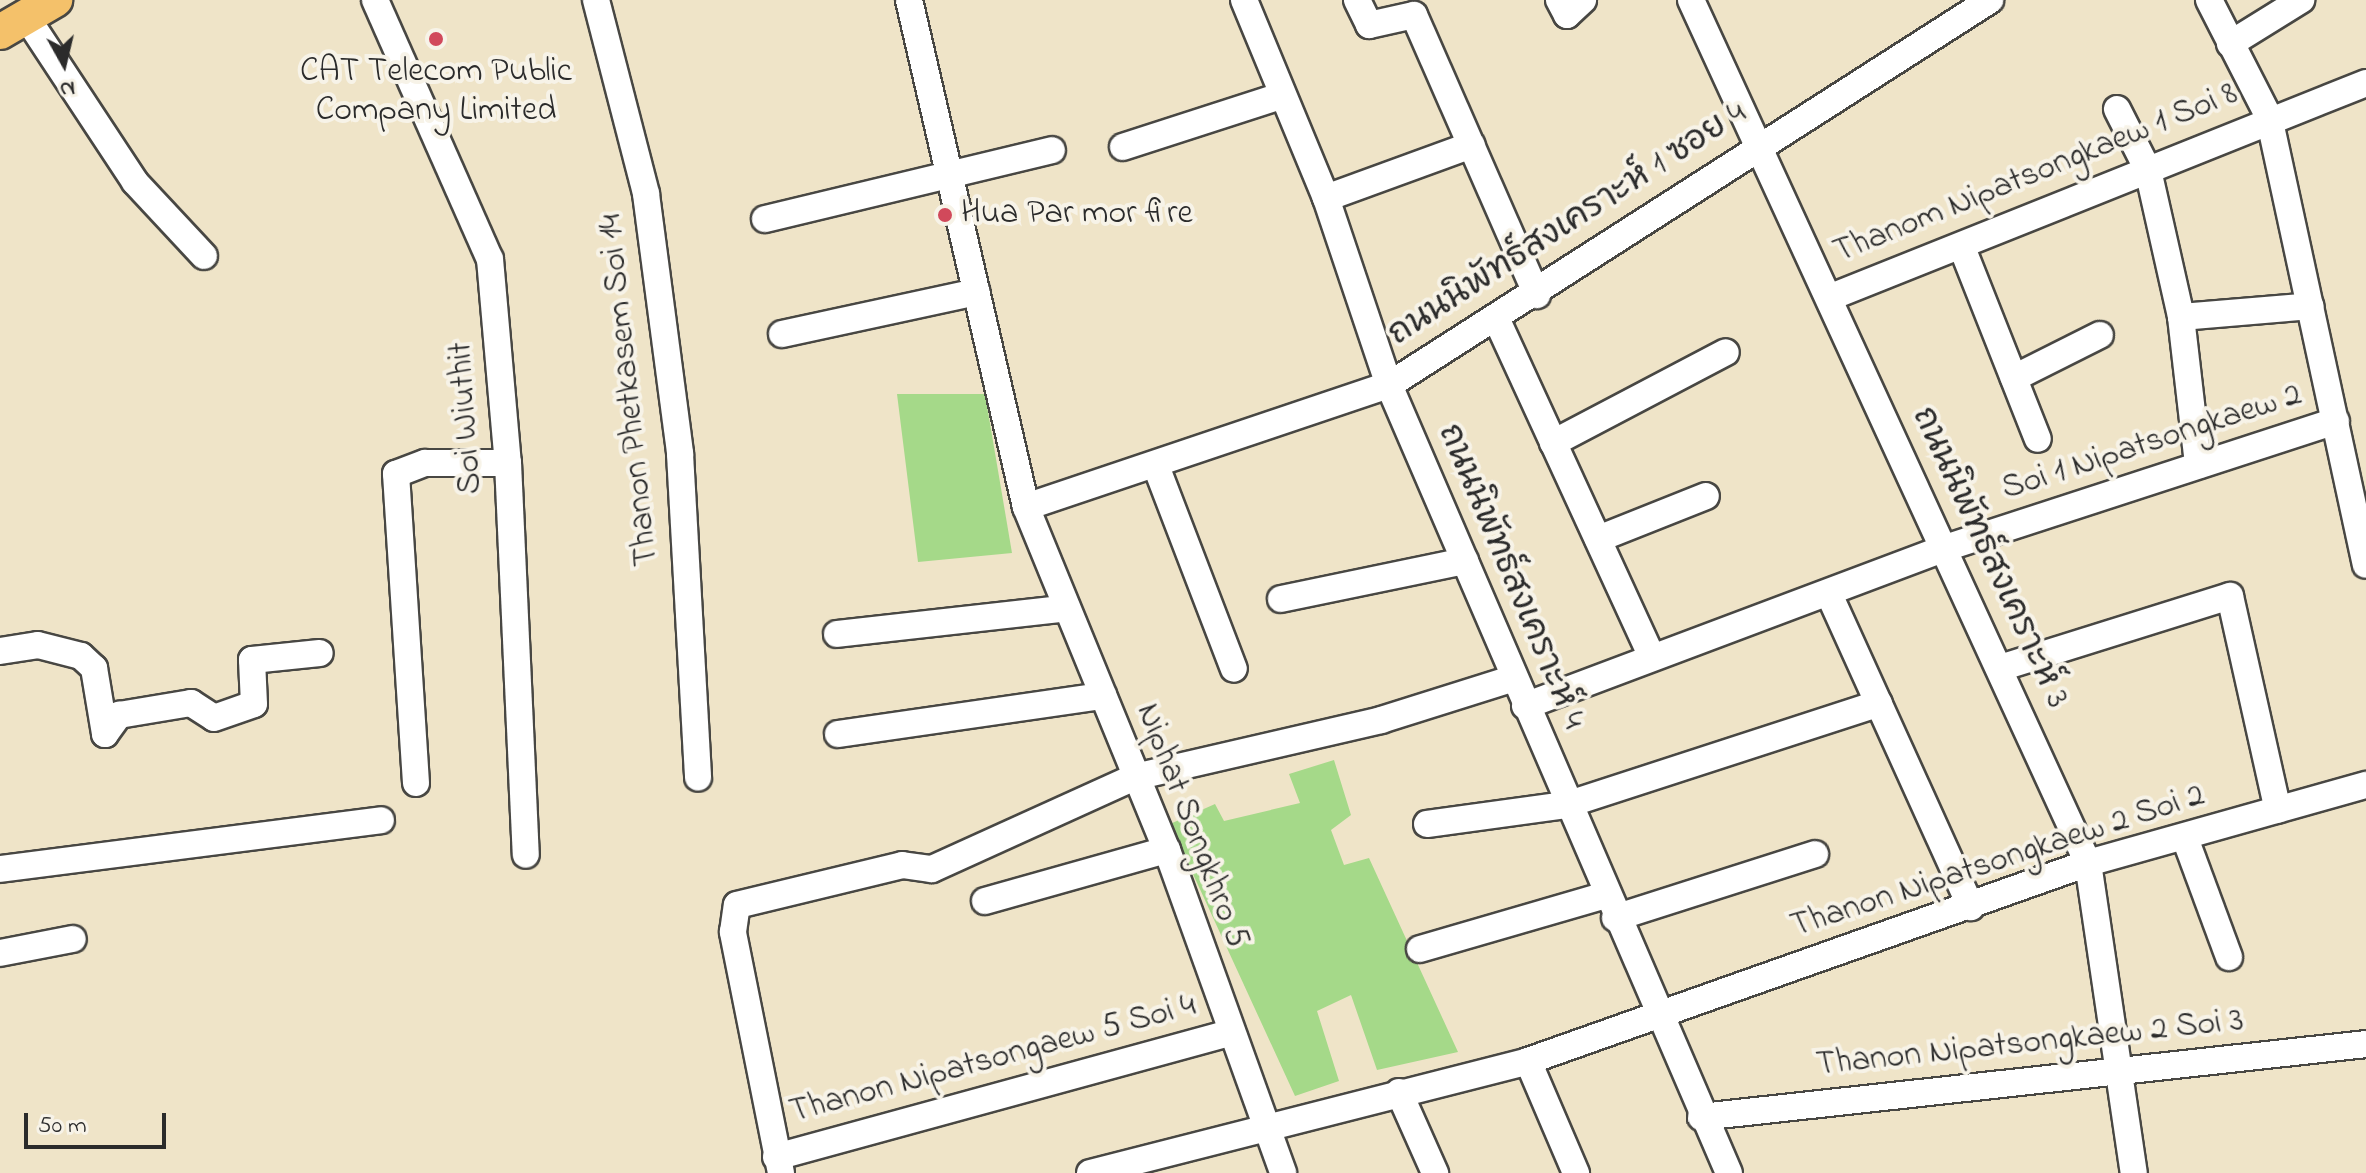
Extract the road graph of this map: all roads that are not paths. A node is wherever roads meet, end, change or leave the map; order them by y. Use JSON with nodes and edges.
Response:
{"nodes":[{"id":1,"x":375,"y":0,"type":"edge"},
{"id":2,"x":596,"y":0,"type":"edge"},
{"id":3,"x":909,"y":0,"type":"edge"},
{"id":4,"x":1244,"y":0,"type":"edge"},
{"id":5,"x":1357,"y":0,"type":"edge"},
{"id":6,"x":1990,"y":0,"type":"edge"},
{"id":7,"x":2209,"y":0,"type":"edge"},
{"id":8,"x":2301,"y":0,"type":"edge"},
{"id":9,"x":1694,"y":1,"type":"edge"},
{"id":10,"x":27,"y":17,"type":"edge"},
{"id":11,"x":2230,"y":44,"type":"junction"},
{"id":12,"x":2366,"y":83,"type":"edge"},
{"id":13,"x":1281,"y":96,"type":"junction"},
{"id":14,"x":2117,"y":109,"type":"dead end"},
{"id":15,"x":2269,"y":117,"type":"junction"},
{"id":16,"x":1759,"y":142,"type":"junction"},
{"id":17,"x":1472,"y":145,"type":"junction"},
{"id":18,"x":1123,"y":147,"type":"dead end"},
{"id":19,"x":1052,"y":150,"type":"dead end"},
{"id":20,"x":2148,"y":170,"type":"junction"},
{"id":21,"x":950,"y":177,"type":"junction"},
{"id":22,"x":1326,"y":198,"type":"junction"},
{"id":23,"x":765,"y":219,"type":"dead end"},
{"id":24,"x":1963,"y":250,"type":"junction"},
{"id":25,"x":204,"y":256,"type":"dead end"},
{"id":26,"x":977,"y":292,"type":"junction"},
{"id":27,"x":1537,"y":295,"type":"junction"},
{"id":28,"x":1831,"y":297,"type":"junction"},
{"id":29,"x":2311,"y":306,"type":"junction"},
{"id":30,"x":2181,"y":317,"type":"junction"},
{"id":31,"x":1496,"y":318,"type":"junction"},
{"id":32,"x":782,"y":334,"type":"dead end"},
{"id":33,"x":2100,"y":335,"type":"dead end"},
{"id":34,"x":1726,"y":352,"type":"dead end"},
{"id":35,"x":2014,"y":378,"type":"junction"},
{"id":36,"x":1389,"y":385,"type":"junction"},
{"id":37,"x":2336,"y":421,"type":"junction"},
{"id":38,"x":2038,"y":439,"type":"dead end"},
{"id":39,"x":1553,"y":443,"type":"junction"},
{"id":40,"x":508,"y":463,"type":"junction"},
{"id":41,"x":2198,"y":465,"type":"junction"},
{"id":42,"x":1156,"y":466,"type":"junction"},
{"id":43,"x":1706,"y":496,"type":"dead end"},
{"id":44,"x":1026,"y":507,"type":"junction"},
{"id":45,"x":1598,"y":539,"type":"junction"},
{"id":46,"x":1945,"y":548,"type":"junction"},
{"id":47,"x":1465,"y":561,"type":"junction"},
{"id":48,"x":2366,"y":565,"type":"edge"},
{"id":49,"x":1829,"y":594,"type":"junction"},
{"id":50,"x":1281,"y":599,"type":"dead end"},
{"id":51,"x":1067,"y":608,"type":"junction"},
{"id":52,"x":837,"y":634,"type":"dead end"},
{"id":53,"x":0,"y":651,"type":"edge"},
{"id":54,"x":320,"y":653,"type":"dead end"},
{"id":55,"x":1652,"y":657,"type":"junction"},
{"id":56,"x":2000,"y":668,"type":"junction"},
{"id":57,"x":1234,"y":669,"type":"dead end"},
{"id":58,"x":1514,"y":678,"type":"junction"},
{"id":59,"x":1103,"y":696,"type":"junction"},
{"id":60,"x":1879,"y":703,"type":"junction"},
{"id":61,"x":1525,"y":706,"type":"junction"},
{"id":62,"x":838,"y":734,"type":"dead end"},
{"id":63,"x":698,"y":777,"type":"dead end"},
{"id":64,"x":1135,"y":777,"type":"junction"},
{"id":65,"x":416,"y":783,"type":"dead end"},
{"id":66,"x":2366,"y":785,"type":"edge"},
{"id":67,"x":1566,"y":805,"type":"junction"},
{"id":68,"x":2278,"y":810,"type":"junction"},
{"id":69,"x":381,"y":820,"type":"dead end"},
{"id":70,"x":1427,"y":824,"type":"dead end"},
{"id":71,"x":2185,"y":838,"type":"junction"},
{"id":72,"x":1167,"y":850,"type":"junction"},
{"id":73,"x":1815,"y":854,"type":"dead end"},
{"id":74,"x":526,"y":855,"type":"dead end"},
{"id":75,"x":2088,"y":863,"type":"junction"},
{"id":76,"x":0,"y":869,"type":"edge"},
{"id":77,"x":985,"y":901,"type":"dead end"},
{"id":78,"x":1610,"y":906,"type":"junction"},
{"id":79,"x":1971,"y":907,"type":"junction"},
{"id":80,"x":73,"y":939,"type":"dead end"},
{"id":81,"x":1420,"y":949,"type":"dead end"},
{"id":82,"x":0,"y":953,"type":"edge"},
{"id":83,"x":2229,"y":957,"type":"dead end"},
{"id":84,"x":1655,"y":1013,"type":"junction"},
{"id":85,"x":1229,"y":1033,"type":"junction"},
{"id":86,"x":2366,"y":1044,"type":"edge"},
{"id":87,"x":1528,"y":1061,"type":"junction"},
{"id":88,"x":2119,"y":1068,"type":"junction"},
{"id":89,"x":1399,"y":1092,"type":"junction"},
{"id":90,"x":1701,"y":1117,"type":"junction"},
{"id":91,"x":1265,"y":1128,"type":"junction"},
{"id":92,"x":778,"y":1165,"type":"edge"},
{"id":93,"x":1090,"y":1173,"type":"edge"},
{"id":94,"x":1283,"y":1173,"type":"edge"},
{"id":95,"x":1435,"y":1173,"type":"edge"},
{"id":96,"x":1574,"y":1173,"type":"edge"},
{"id":97,"x":1729,"y":1173,"type":"edge"},
{"id":98,"x":2134,"y":1173,"type":"edge"}],
"edges":[{"from":1,"to":40,"type":"street","name":"Soi Wiuthit"},
{"from":2,"to":63,"type":"street","name":"Thanon Phetkasem Soi 14"},
{"from":3,"to":21,"type":"street","name":"Niphat Songkhro 5"},
{"from":4,"to":13,"type":"street","name":"ถนนนิพัทธ์สงเคราะห์ 4"},
{"from":5,"to":17,"type":"street"},
{"from":6,"to":16,"type":"street","name":"ถนนนิพัทธ์สงเคราะห์ 1 ซอย 4"},
{"from":7,"to":11,"type":"street"},
{"from":8,"to":11,"type":"street"},
{"from":9,"to":16,"type":"street","name":"ถนนนิพัทธ์สงเคราะห์ 3"},
{"from":10,"to":25,"type":"street"},
{"from":11,"to":15,"type":"street"},
{"from":12,"to":15,"type":"street","name":"Thanom Nipatsongkaew 1 Soi 8"},
{"from":13,"to":18,"type":"street"},
{"from":13,"to":22,"type":"street","name":"ถนนนิพัทธ์สงเคราะห์ 4"},
{"from":14,"to":20,"type":"street"},
{"from":15,"to":20,"type":"street","name":"Thanom Nipatsongkaew 1 Soi 8"},
{"from":15,"to":29,"type":"street"},
{"from":16,"to":27,"type":"street","name":"ถนนนิพัทธ์สงเคราะห์ 1 ซอย 4"},
{"from":16,"to":28,"type":"street","name":"ถนนนิพัทธ์สงเคราะห์ 3"},
{"from":17,"to":22,"type":"street"},
{"from":17,"to":27,"type":"street"},
{"from":19,"to":21,"type":"street"},
{"from":20,"to":24,"type":"street","name":"Thanom Nipatsongkaew 1 Soi 8"},
{"from":20,"to":30,"type":"street"},
{"from":21,"to":23,"type":"street"},
{"from":21,"to":26,"type":"street","name":"Niphat Songkhro 5"},
{"from":22,"to":36,"type":"street","name":"ถนนนิพัทธ์สงเคราะห์ 4"},
{"from":24,"to":28,"type":"street","name":"Thanom Nipatsongkaew 1 Soi 8"},
{"from":24,"to":35,"type":"street"},
{"from":26,"to":32,"type":"street"},
{"from":26,"to":44,"type":"street","name":"Niphat Songkhro 5"},
{"from":27,"to":31,"type":"street","name":"ถนนนิพัทธ์สงเคราะห์ 1 ซอย 4"},
{"from":28,"to":46,"type":"street","name":"ถนนนิพัทธ์สงเคราะห์ 3"},
{"from":29,"to":30,"type":"street"},
{"from":29,"to":37,"type":"street"},
{"from":30,"to":41,"type":"street"},
{"from":31,"to":36,"type":"street","name":"ถนนนิพัทธ์สงเคราะห์ 1 ซอย 4"},
{"from":31,"to":39,"type":"street"},
{"from":33,"to":35,"type":"street"},
{"from":34,"to":39,"type":"street"},
{"from":35,"to":38,"type":"street"},
{"from":36,"to":42,"type":"street","name":"ถนนนิพัทธ์สงเคราะห์ 1 ซอย 4"},
{"from":36,"to":47,"type":"street","name":"ถนนนิพัทธ์สงเคราะห์ 4"},
{"from":37,"to":41,"type":"street","name":"Soi 1 Nipatsongkaew 2"},
{"from":37,"to":48,"type":"street"},
{"from":39,"to":45,"type":"street"},
{"from":40,"to":65,"type":"street"},
{"from":40,"to":74,"type":"street","name":"Soi Wiuthit"},
{"from":41,"to":46,"type":"street","name":"Soi 1 Nipatsongkaew 2"},
{"from":42,"to":44,"type":"street","name":"ถนนนิพัทธ์สงเคราะห์ 1 ซอย 4"},
{"from":42,"to":57,"type":"street"},
{"from":43,"to":45,"type":"street"},
{"from":44,"to":51,"type":"street","name":"Niphat Songkhro 5"},
{"from":45,"to":55,"type":"street"},
{"from":46,"to":49,"type":"street","name":"Soi 1 Nipatsongkaew 2"},
{"from":46,"to":56,"type":"street","name":"ถนนนิพัทธ์สงเคราะห์ 3"},
{"from":47,"to":50,"type":"street"},
{"from":47,"to":58,"type":"street","name":"ถนนนิพัทธ์สงเคราะห์ 4"},
{"from":49,"to":55,"type":"street","name":"Soi 1 Nipatsongkaew 2"},
{"from":49,"to":60,"type":"street"},
{"from":51,"to":52,"type":"street"},
{"from":51,"to":59,"type":"street","name":"Niphat Songkhro 5"},
{"from":53,"to":54,"type":"street"},
{"from":55,"to":61,"type":"street","name":"Soi 1 Nipatsongkaew 2"},
{"from":56,"to":68,"type":"street"},
{"from":56,"to":75,"type":"street","name":"ถนนนิพัทธ์สงเคราะห์ 3"},
{"from":58,"to":61,"type":"street","name":"ถนนนิพัทธ์สงเคราะห์ 4"},
{"from":58,"to":64,"type":"street"},
{"from":59,"to":62,"type":"street"},
{"from":59,"to":64,"type":"street","name":"Niphat Songkhro 5"},
{"from":60,"to":67,"type":"street"},
{"from":60,"to":79,"type":"street"},
{"from":61,"to":67,"type":"street","name":"ถนนนิพัทธ์สงเคราะห์ 4"},
{"from":64,"to":72,"type":"street","name":"Niphat Songkhro 5"},
{"from":64,"to":92,"type":"street"},
{"from":66,"to":68,"type":"street","name":"Thanon Nipatsongkaew 2 Soi 2"},
{"from":67,"to":70,"type":"street"},
{"from":67,"to":78,"type":"street","name":"ถนนนิพัทธ์สงเคราะห์ 4"},
{"from":68,"to":71,"type":"street","name":"Thanon Nipatsongkaew 2 Soi 2"},
{"from":69,"to":76,"type":"street"},
{"from":71,"to":75,"type":"street","name":"Thanon Nipatsongkaew 2 Soi 2"},
{"from":71,"to":83,"type":"street"},
{"from":72,"to":77,"type":"street"},
{"from":72,"to":85,"type":"street","name":"Niphat Songkhro 5"},
{"from":73,"to":78,"type":"street"},
{"from":75,"to":79,"type":"street","name":"Thanon Nipatsongkaew 2 Soi 2"},
{"from":75,"to":88,"type":"street","name":"ถนนนิพัทธ์สงเคราะห์ 3"},
{"from":78,"to":81,"type":"street"},
{"from":78,"to":84,"type":"street","name":"ถนนนิพัทธ์สงเคราะห์ 4"},
{"from":79,"to":84,"type":"street","name":"Thanon Nipatsongkaew 2 Soi 2"},
{"from":80,"to":82,"type":"street"},
{"from":84,"to":87,"type":"street","name":"Thanon Nipatsongkaew 2 Soi 2"},
{"from":84,"to":90,"type":"street","name":"ถนนนิพัทธ์สงเคราะห์ 4"},
{"from":85,"to":91,"type":"street","name":"Niphat Songkhro 5"},
{"from":85,"to":92,"type":"street","name":"Thanon Nipatsongaew 5 Soi 4"},
{"from":86,"to":88,"type":"street","name":"Thanon Nipatsongkaew 2 Soi 3"},
{"from":87,"to":89,"type":"street","name":"Thanon Nipatsongkaew 2 Soi 2"},
{"from":87,"to":96,"type":"street"},
{"from":88,"to":90,"type":"street","name":"Thanon Nipatsongkaew 2 Soi 3"},
{"from":88,"to":98,"type":"street","name":"ถนนนิพัทธ์สงเคราะห์ 3"},
{"from":89,"to":91,"type":"street","name":"Thanon Nipatsongkaew 2 Soi 2"},
{"from":89,"to":95,"type":"street"},
{"from":90,"to":97,"type":"street","name":"ถนนนิพัทธ์สงเคราะห์ 4"},
{"from":91,"to":93,"type":"street","name":"Thanon Nipatsongkaew 2 Soi 2"},
{"from":91,"to":94,"type":"street","name":"Niphat Songkhro 5"}]}
